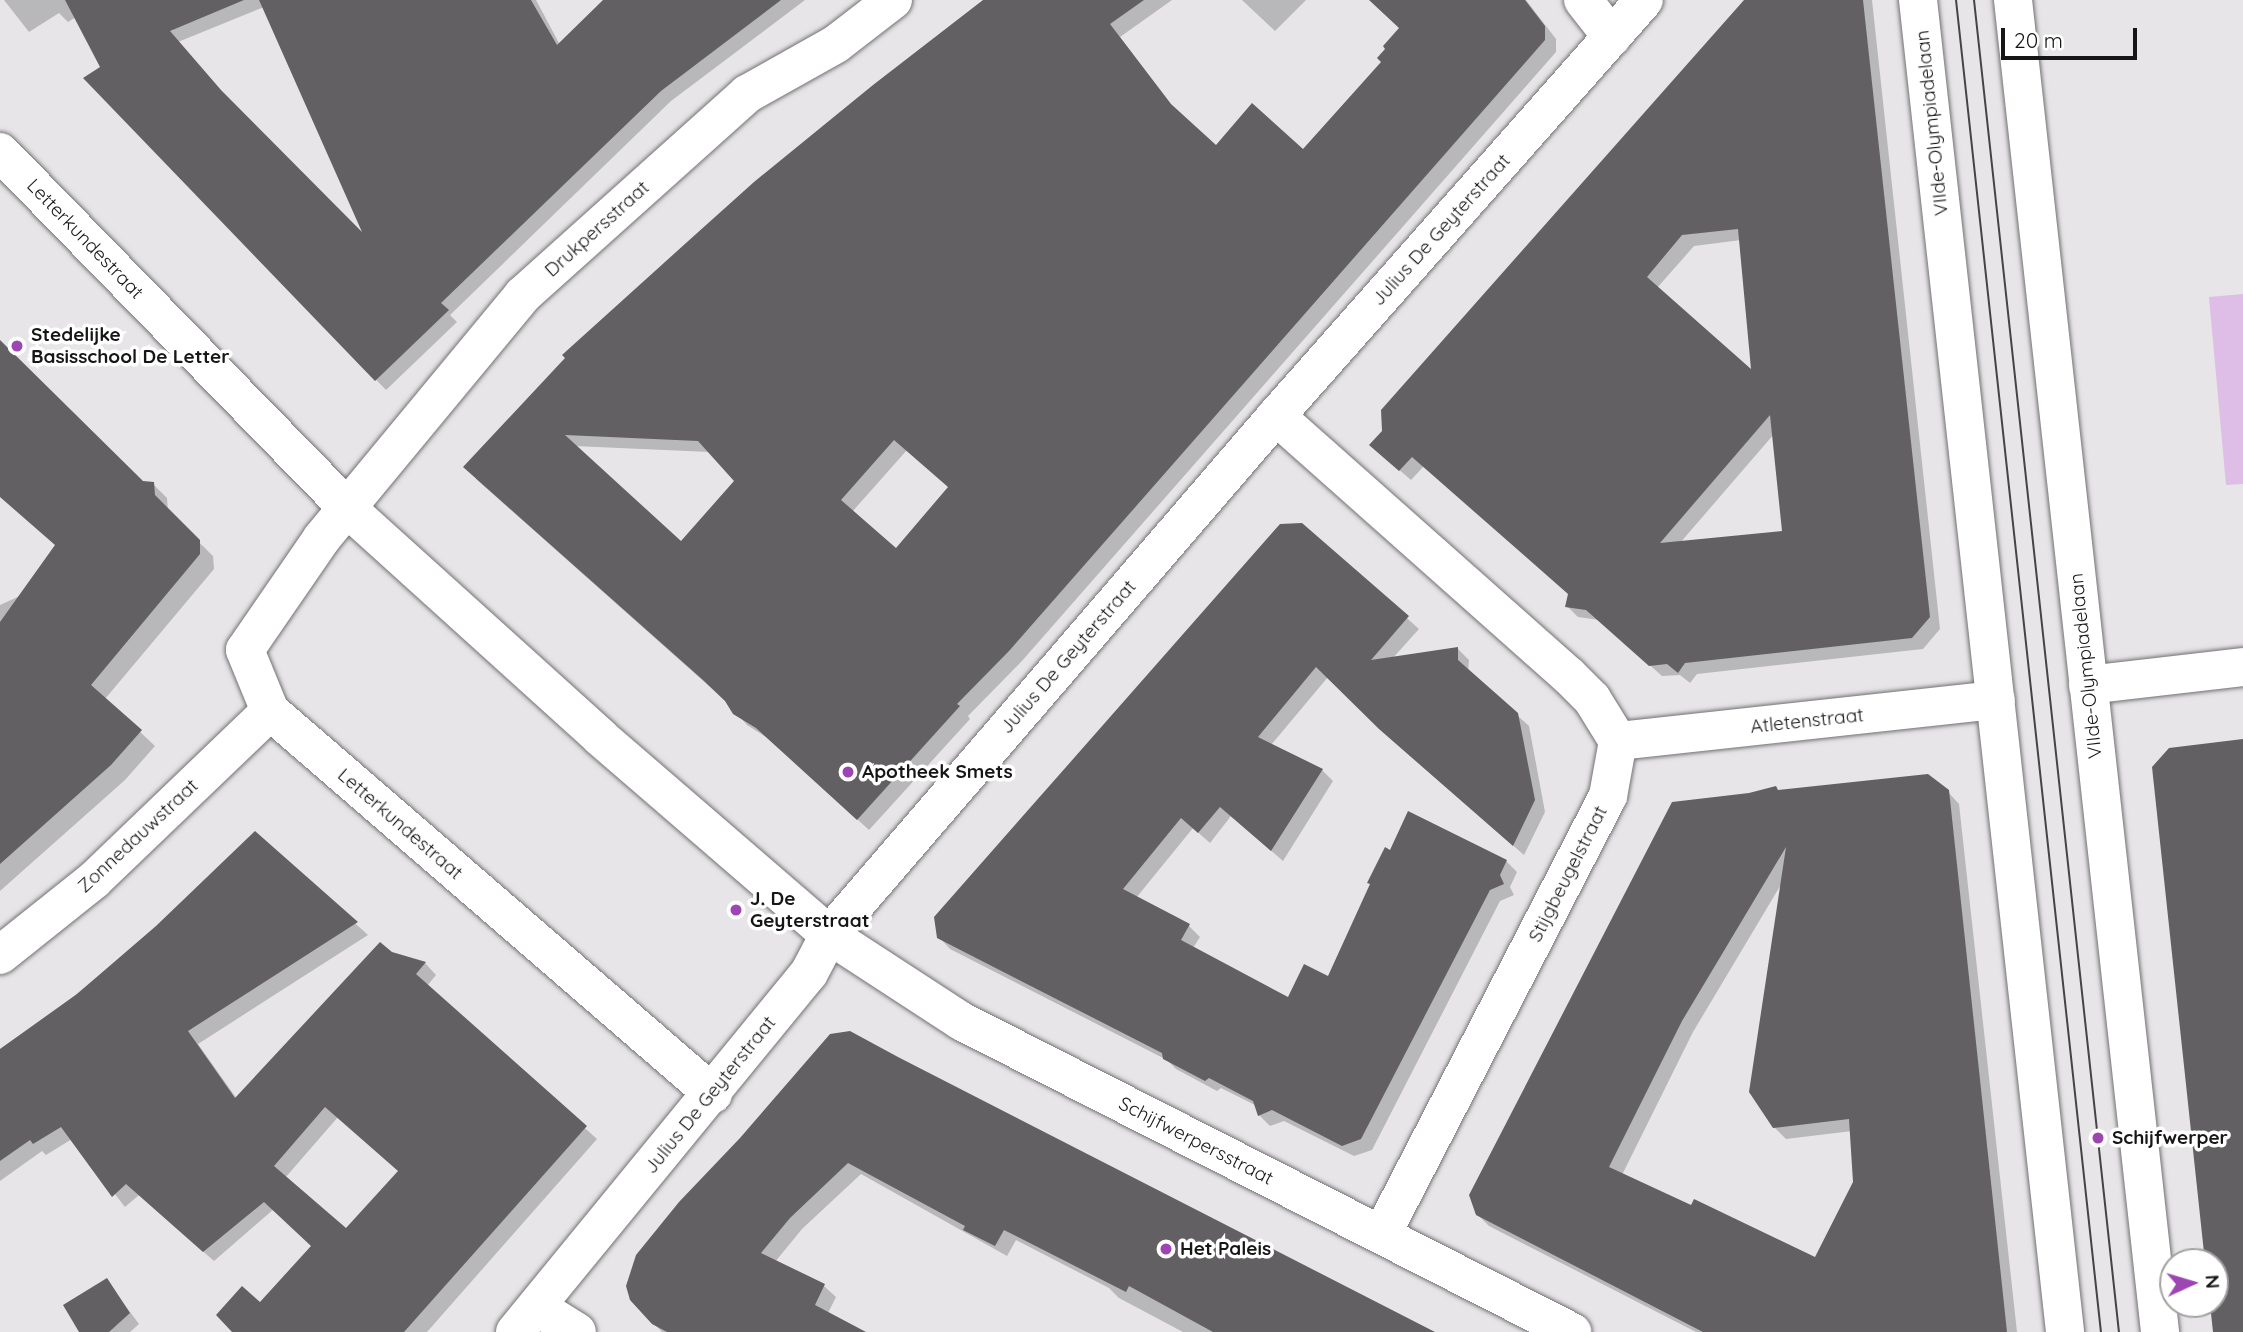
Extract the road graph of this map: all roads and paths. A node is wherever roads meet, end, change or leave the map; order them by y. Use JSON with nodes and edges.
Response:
{"nodes":[{"id":1,"x":893,"y":0,"type":"edge"},
{"id":2,"x":1583,"y":0,"type":"edge"},
{"id":3,"x":1644,"y":0,"type":"edge"},
{"id":4,"x":1918,"y":0,"type":"edge"},
{"id":5,"x":2013,"y":0,"type":"edge"},
{"id":6,"x":1612,"y":37,"type":"junction"},
{"id":7,"x":0,"y":152,"type":"edge"},
{"id":8,"x":1276,"y":416,"type":"junction"},
{"id":9,"x":346,"y":508,"type":"junction"},
{"id":10,"x":2243,"y":667,"type":"edge"},
{"id":11,"x":2088,"y":685,"type":"junction"},
{"id":12,"x":1996,"y":700,"type":"junction"},
{"id":13,"x":270,"y":711,"type":"junction"},
{"id":14,"x":1618,"y":741,"type":"junction"},
{"id":15,"x":829,"y":935,"type":"junction"},
{"id":16,"x":0,"y":955,"type":"edge"},
{"id":17,"x":713,"y":1094,"type":"junction"},
{"id":18,"x":1381,"y":1235,"type":"junction"},
{"id":19,"x":526,"y":1320,"type":"edge"},
{"id":20,"x":577,"y":1332,"type":"edge"},
{"id":21,"x":1572,"y":1332,"type":"edge"},
{"id":22,"x":2065,"y":1332,"type":"edge"},
{"id":23,"x":2160,"y":1332,"type":"edge"}],
"edges":[{"from":1,"to":9,"type":"street","name":"Drukpersstraat"},
{"from":2,"to":6,"type":"street"},
{"from":3,"to":6,"type":"street","name":"Julius De Geyterstraat"},
{"from":4,"to":12,"type":"street","name":"VIIde-Olympiadelaan"},
{"from":5,"to":11,"type":"street","name":"VIIde-Olympiadelaan"},
{"from":6,"to":8,"type":"street","name":"Julius De Geyterstraat"},
{"from":7,"to":9,"type":"street","name":"Letterkundestraat"},
{"from":8,"to":14,"type":"street"},
{"from":8,"to":15,"type":"street","name":"Julius De Geyterstraat"},
{"from":9,"to":13,"type":"street","name":"Letterkundestraat"},
{"from":9,"to":15,"type":"street","name":"Letterkundestraat"},
{"from":10,"to":11,"type":"street"},
{"from":11,"to":23,"type":"street","name":"VIIde-Olympiadelaan"},
{"from":12,"to":14,"type":"street","name":"Atletenstraat"},
{"from":12,"to":22,"type":"street","name":"VIIde-Olympiadelaan"},
{"from":13,"to":16,"type":"street","name":"Zonnedauwstraat"},
{"from":13,"to":17,"type":"street","name":"Letterkundestraat"},
{"from":14,"to":18,"type":"street","name":"Stijgbeugelstraat"},
{"from":15,"to":17,"type":"street","name":"Julius De Geyterstraat"},
{"from":15,"to":18,"type":"street","name":"Schijfwerpersstraat"},
{"from":17,"to":19,"type":"street","name":"Julius De Geyterstraat"},
{"from":18,"to":21,"type":"street","name":"Schijfwerpersstraat"},
{"from":19,"to":20,"type":"street"}]}
